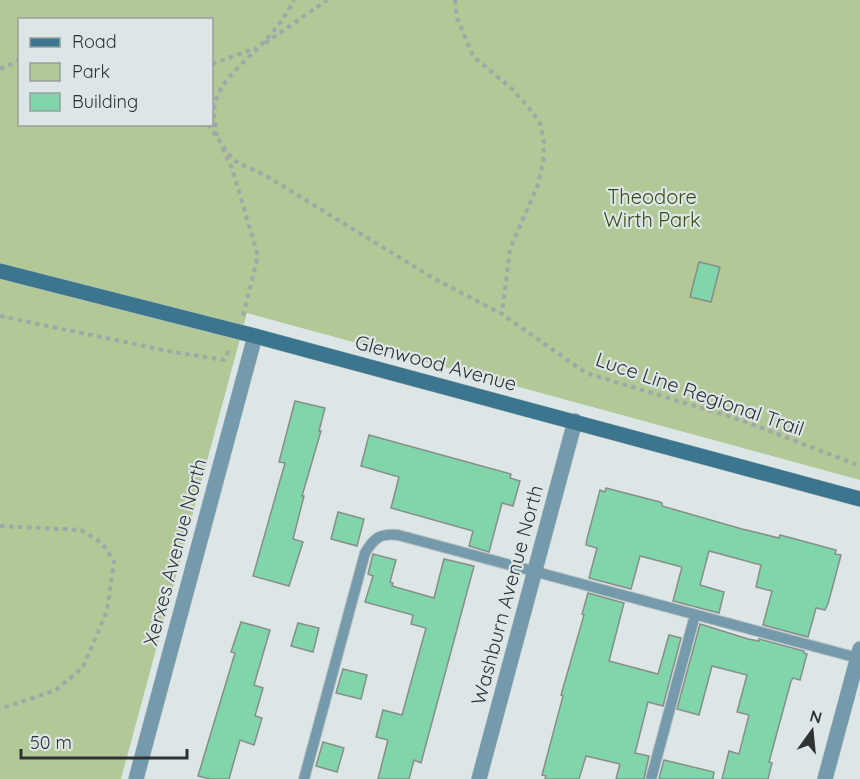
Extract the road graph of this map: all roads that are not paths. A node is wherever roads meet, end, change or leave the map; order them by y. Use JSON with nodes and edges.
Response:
{"nodes":[{"id":1,"x":0,"y":271,"type":"edge"},
{"id":2,"x":255,"y":336,"type":"junction"},
{"id":3,"x":575,"y":421,"type":"junction"},
{"id":4,"x":860,"y":499,"type":"edge"},
{"id":5,"x":536,"y":572,"type":"junction"},
{"id":6,"x":695,"y":615,"type":"junction"},
{"id":7,"x":859,"y":653,"type":"edge"},
{"id":8,"x":136,"y":779,"type":"edge"},
{"id":9,"x":304,"y":779,"type":"edge"},
{"id":10,"x":479,"y":779,"type":"edge"},
{"id":11,"x":651,"y":779,"type":"edge"},
{"id":12,"x":825,"y":779,"type":"edge"}],
"edges":[{"from":1,"to":2,"type":"street","name":"Glenwood Avenue"},
{"from":2,"to":3,"type":"street","name":"Glenwood Avenue"},
{"from":2,"to":8,"type":"street","name":"Xerxes Avenue North"},
{"from":3,"to":4,"type":"street","name":"Glenwood Avenue"},
{"from":3,"to":5,"type":"street","name":"Washburn Avenue North"},
{"from":5,"to":6,"type":"lane"},
{"from":5,"to":9,"type":"lane"},
{"from":5,"to":10,"type":"street","name":"Washburn Avenue North"},
{"from":6,"to":7,"type":"lane"},
{"from":6,"to":11,"type":"lane"},
{"from":7,"to":12,"type":"street"}]}
